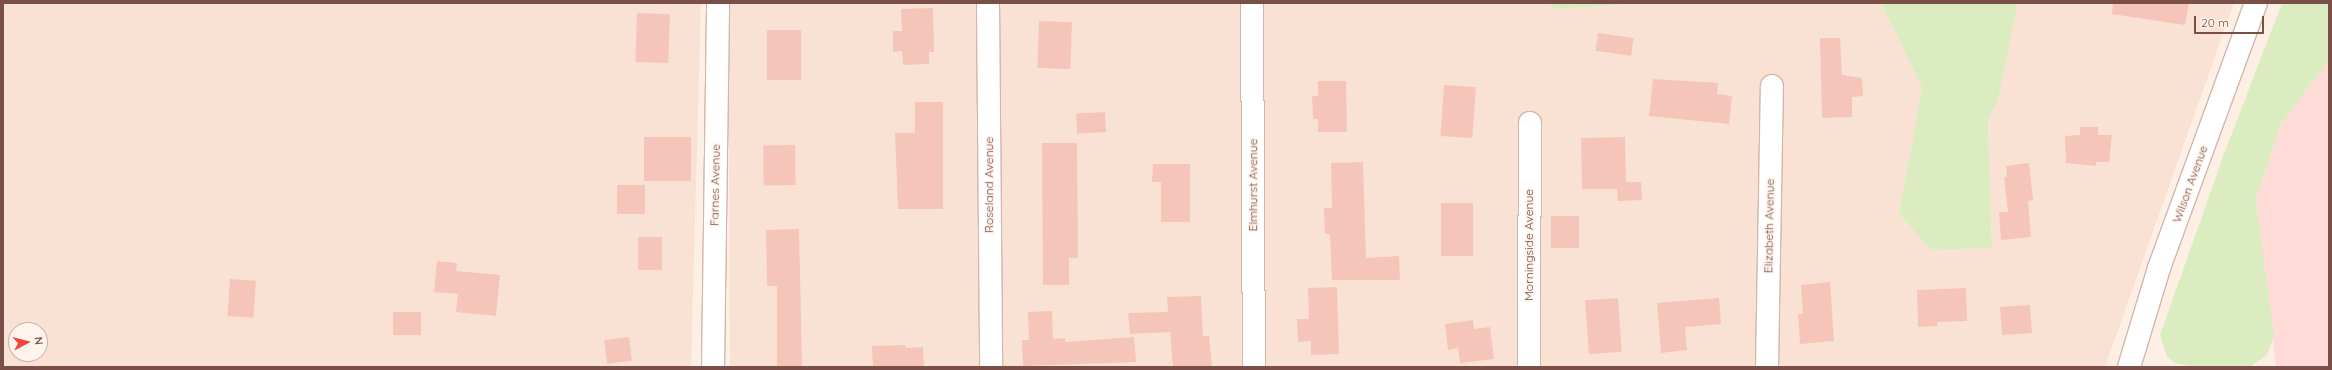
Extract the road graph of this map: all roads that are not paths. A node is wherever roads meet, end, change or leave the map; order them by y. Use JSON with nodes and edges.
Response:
{"nodes":[{"id":1,"x":718,"y":3,"type":"edge"},
{"id":2,"x":988,"y":3,"type":"edge"},
{"id":3,"x":1252,"y":3,"type":"edge"},
{"id":4,"x":2256,"y":3,"type":"edge"},
{"id":5,"x":1772,"y":86,"type":"dead end"},
{"id":6,"x":1530,"y":123,"type":"dead end"},
{"id":7,"x":713,"y":367,"type":"edge"},
{"id":8,"x":991,"y":367,"type":"edge"},
{"id":9,"x":1254,"y":367,"type":"edge"},
{"id":10,"x":1529,"y":367,"type":"edge"},
{"id":11,"x":1767,"y":367,"type":"edge"},
{"id":12,"x":2129,"y":367,"type":"edge"}],
"edges":[{"from":1,"to":7,"type":"street","name":"Farnes Avenue"},
{"from":2,"to":8,"type":"street","name":"Roseland Avenue"},
{"from":3,"to":9,"type":"street","name":"Elmhurst Avenue"},
{"from":4,"to":12,"type":"street","name":"Wilson Avenue"},
{"from":5,"to":11,"type":"street","name":"Elizabeth Avenue"},
{"from":6,"to":10,"type":"street","name":"Morningside Avenue"}]}
